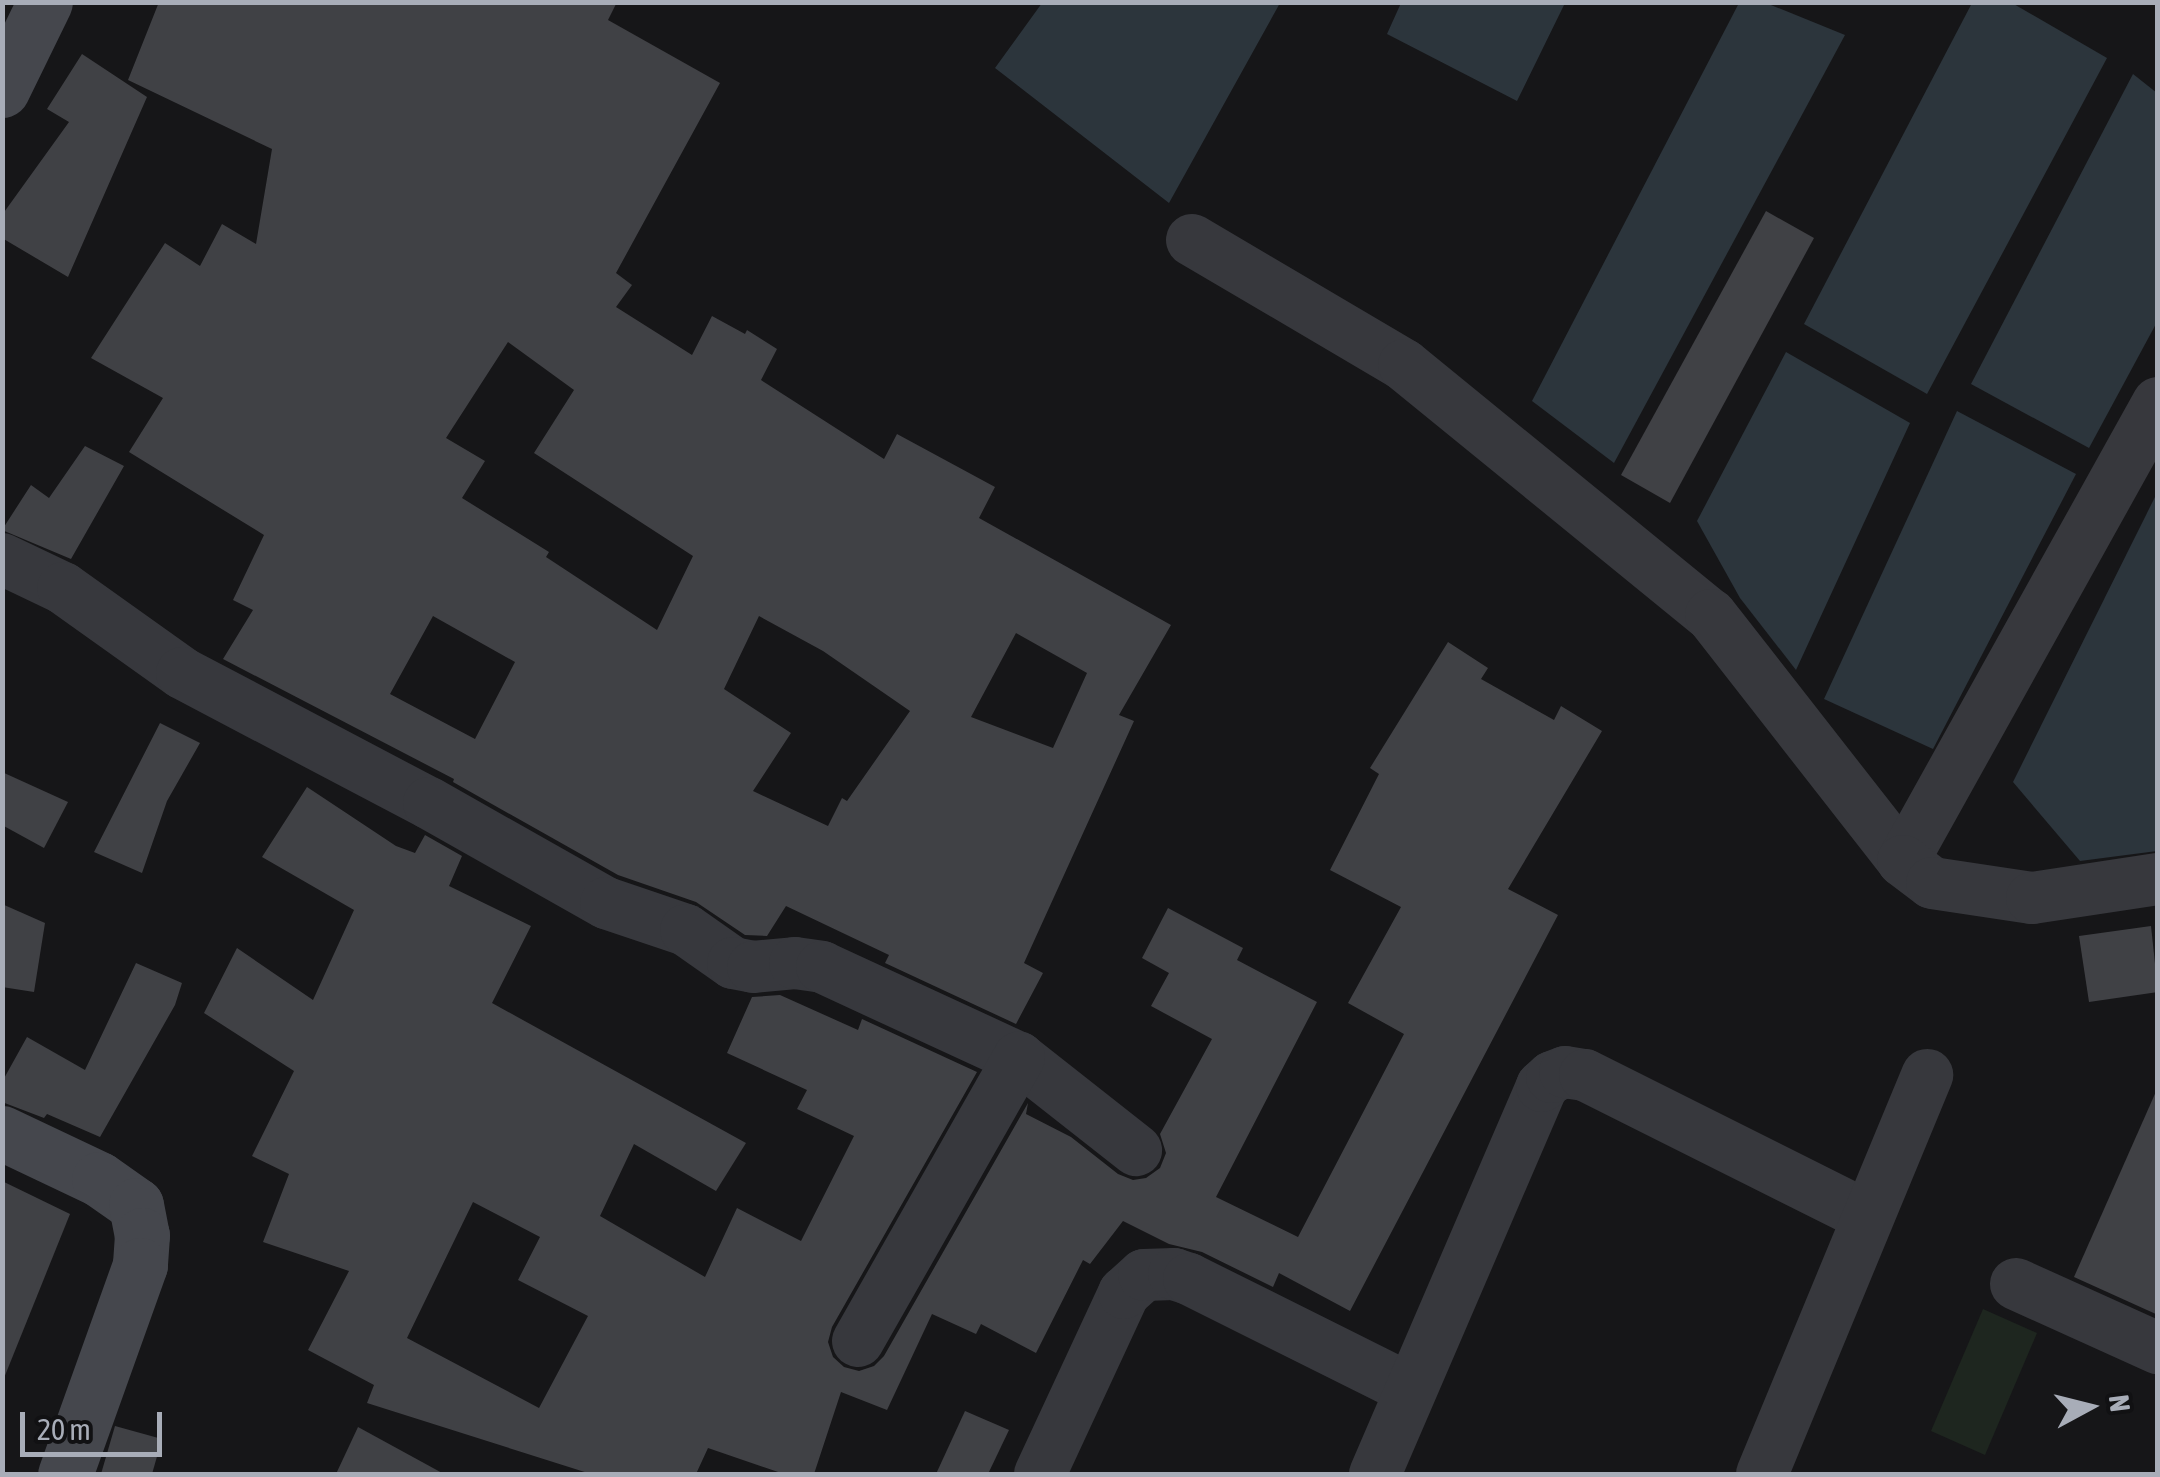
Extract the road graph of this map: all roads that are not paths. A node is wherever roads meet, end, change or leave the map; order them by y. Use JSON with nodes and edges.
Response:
{"nodes":[{"id":1,"x":44,"y":2,"type":"edge"},
{"id":2,"x":2,"y":90,"type":"edge"},
{"id":3,"x":1192,"y":240,"type":"dead end"},
{"id":4,"x":2158,"y":403,"type":"edge"},
{"id":5,"x":2,"y":559,"type":"edge"},
{"id":6,"x":1902,"y":861,"type":"junction"},
{"id":7,"x":2158,"y":879,"type":"edge"},
{"id":8,"x":1019,"y":1058,"type":"junction"},
{"id":9,"x":1926,"y":1075,"type":"dead end"},
{"id":10,"x":2,"y":1133,"type":"edge"},
{"id":11,"x":1136,"y":1150,"type":"dead end"},
{"id":12,"x":1868,"y":1216,"type":"junction"},
{"id":13,"x":2016,"y":1284,"type":"dead end"},
{"id":14,"x":858,"y":1341,"type":"dead end"},
{"id":15,"x":2158,"y":1348,"type":"edge"},
{"id":16,"x":1410,"y":1389,"type":"junction"},
{"id":17,"x":65,"y":1474,"type":"edge"},
{"id":18,"x":1040,"y":1474,"type":"edge"},
{"id":19,"x":1375,"y":1474,"type":"edge"},
{"id":20,"x":1762,"y":1474,"type":"edge"}],
"edges":[{"from":1,"to":2,"type":"street"},
{"from":3,"to":6,"type":"street"},
{"from":4,"to":6,"type":"street"},
{"from":5,"to":8,"type":"street"},
{"from":6,"to":7,"type":"street"},
{"from":8,"to":11,"type":"street"},
{"from":8,"to":14,"type":"street"},
{"from":9,"to":12,"type":"street"},
{"from":10,"to":17,"type":"street"},
{"from":12,"to":16,"type":"street"},
{"from":12,"to":20,"type":"street"},
{"from":13,"to":15,"type":"street"},
{"from":16,"to":18,"type":"street"},
{"from":16,"to":19,"type":"street"}]}
